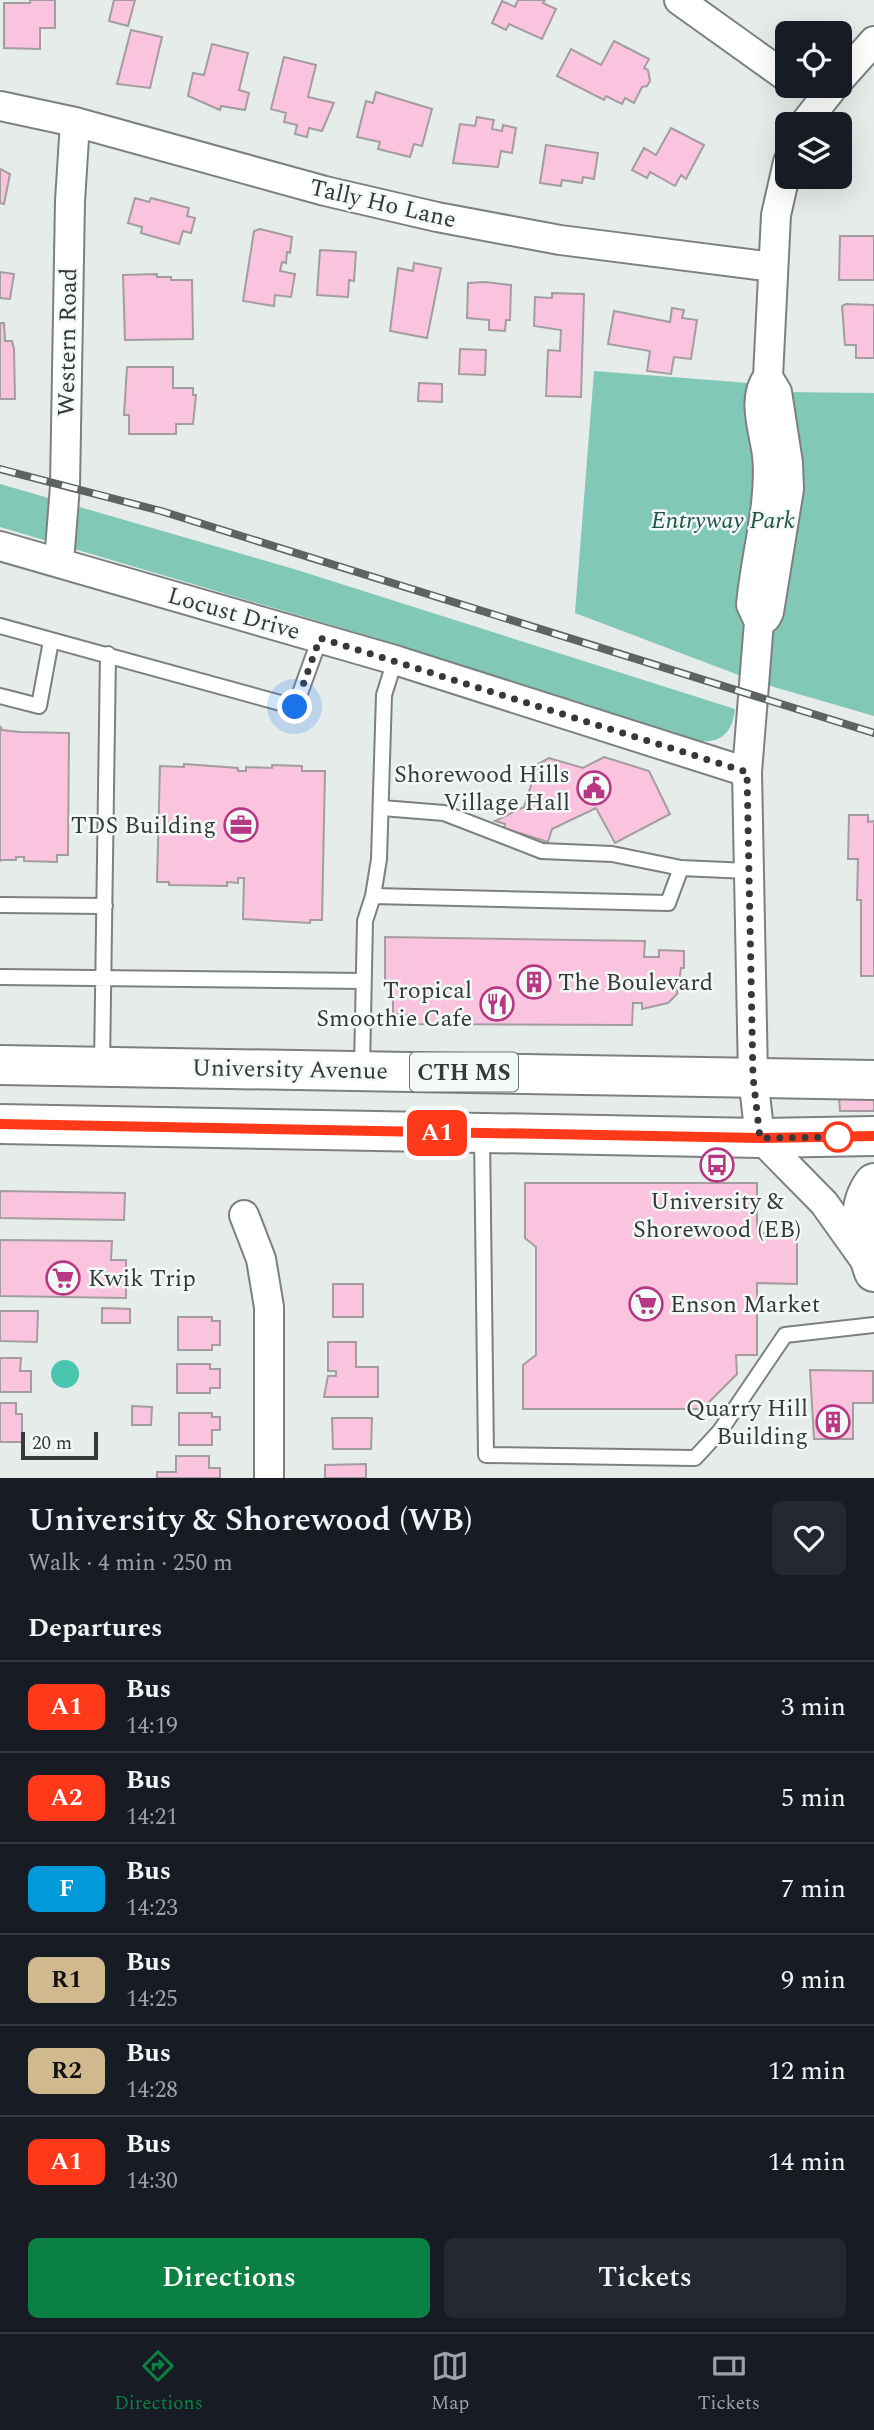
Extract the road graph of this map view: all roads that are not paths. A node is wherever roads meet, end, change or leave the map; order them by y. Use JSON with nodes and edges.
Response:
{"nodes":[{"id":1,"x":679,"y":0,"type":"edge"},
{"id":2,"x":874,"y":41,"type":"edge"},
{"id":3,"x":852,"y":66,"type":"edge"},
{"id":4,"x":775,"y":69,"type":"edge"},
{"id":5,"x":0,"y":106,"type":"edge"},
{"id":6,"x":75,"y":122,"type":"junction"},
{"id":7,"x":782,"y":189,"type":"edge"},
{"id":8,"x":773,"y":267,"type":"junction"},
{"id":9,"x":0,"y":546,"type":"edge"},
{"id":10,"x":59,"y":562,"type":"junction"},
{"id":11,"x":0,"y":626,"type":"edge"},
{"id":12,"x":320,"y":638,"type":"junction"},
{"id":13,"x":51,"y":641,"type":"junction"},
{"id":14,"x":108,"y":654,"type":"junction"},
{"id":15,"x":395,"y":660,"type":"junction"},
{"id":16,"x":0,"y":696,"type":"edge"},
{"id":17,"x":747,"y":772,"type":"junction"},
{"id":18,"x":382,"y":808,"type":"junction"},
{"id":19,"x":681,"y":868,"type":"junction"},
{"id":20,"x":748,"y":871,"type":"junction"},
{"id":21,"x":373,"y":896,"type":"junction"},
{"id":22,"x":0,"y":905,"type":"edge"},
{"id":23,"x":105,"y":906,"type":"junction"},
{"id":24,"x":0,"y":977,"type":"edge"},
{"id":25,"x":103,"y":978,"type":"junction"},
{"id":26,"x":363,"y":981,"type":"junction"},
{"id":27,"x":0,"y":1065,"type":"edge"},
{"id":28,"x":102,"y":1066,"type":"junction"},
{"id":29,"x":362,"y":1070,"type":"junction"},
{"id":30,"x":753,"y":1077,"type":"junction"},
{"id":31,"x":874,"y":1080,"type":"edge"},
{"id":32,"x":0,"y":1124,"type":"edge"},
{"id":33,"x":482,"y":1134,"type":"junction"},
{"id":34,"x":874,"y":1136,"type":"edge"},
{"id":35,"x":760,"y":1138,"type":"junction"},
{"id":36,"x":874,"y":1183,"type":"edge"},
{"id":37,"x":244,"y":1216,"type":"dead end"},
{"id":38,"x":874,"y":1273,"type":"edge"},
{"id":39,"x":874,"y":1325,"type":"edge"},
{"id":40,"x":270,"y":1478,"type":"edge"}],
"edges":[{"from":1,"to":4,"type":"street"},
{"from":2,"to":3,"type":"street"},
{"from":5,"to":6,"type":"street","name":"Tally Ho Lane"},
{"from":6,"to":8,"type":"street","name":"Tally Ho Lane"},
{"from":6,"to":10,"type":"street","name":"Western Road"},
{"from":7,"to":8,"type":"street"},
{"from":8,"to":17,"type":"street"},
{"from":9,"to":10,"type":"street","name":"Locust Drive"},
{"from":10,"to":12,"type":"street","name":"Locust Drive"},
{"from":11,"to":13,"type":"lane"},
{"from":12,"to":14,"type":"lane"},
{"from":12,"to":15,"type":"street","name":"Locust Drive"},
{"from":13,"to":14,"type":"lane"},
{"from":13,"to":16,"type":"lane"},
{"from":14,"to":23,"type":"lane"},
{"from":15,"to":17,"type":"street","name":"Locust Drive"},
{"from":15,"to":18,"type":"lane"},
{"from":17,"to":20,"type":"street"},
{"from":18,"to":19,"type":"lane"},
{"from":18,"to":21,"type":"lane"},
{"from":19,"to":20,"type":"lane"},
{"from":19,"to":21,"type":"lane"},
{"from":20,"to":30,"type":"street"},
{"from":21,"to":26,"type":"lane"},
{"from":22,"to":23,"type":"lane"},
{"from":23,"to":25,"type":"lane"},
{"from":24,"to":25,"type":"lane"},
{"from":25,"to":26,"type":"lane"},
{"from":25,"to":28,"type":"lane"},
{"from":26,"to":29,"type":"lane"},
{"from":27,"to":28,"type":"main road","name":"University Avenue","number":"CTH MS"},
{"from":28,"to":29,"type":"main road","name":"University Avenue","number":"CTH MS"},
{"from":29,"to":30,"type":"main road","name":"University Avenue","number":"CTH MS"},
{"from":30,"to":31,"type":"main road","name":"University Avenue","number":"CTH MS"},
{"from":30,"to":35,"type":"street"},
{"from":32,"to":33,"type":"main road"},
{"from":33,"to":35,"type":"main road"},
{"from":33,"to":39,"type":"lane"},
{"from":34,"to":35,"type":"main road"},
{"from":35,"to":38,"type":"street"},
{"from":36,"to":38,"type":"main road"},
{"from":37,"to":40,"type":"street"}]}
